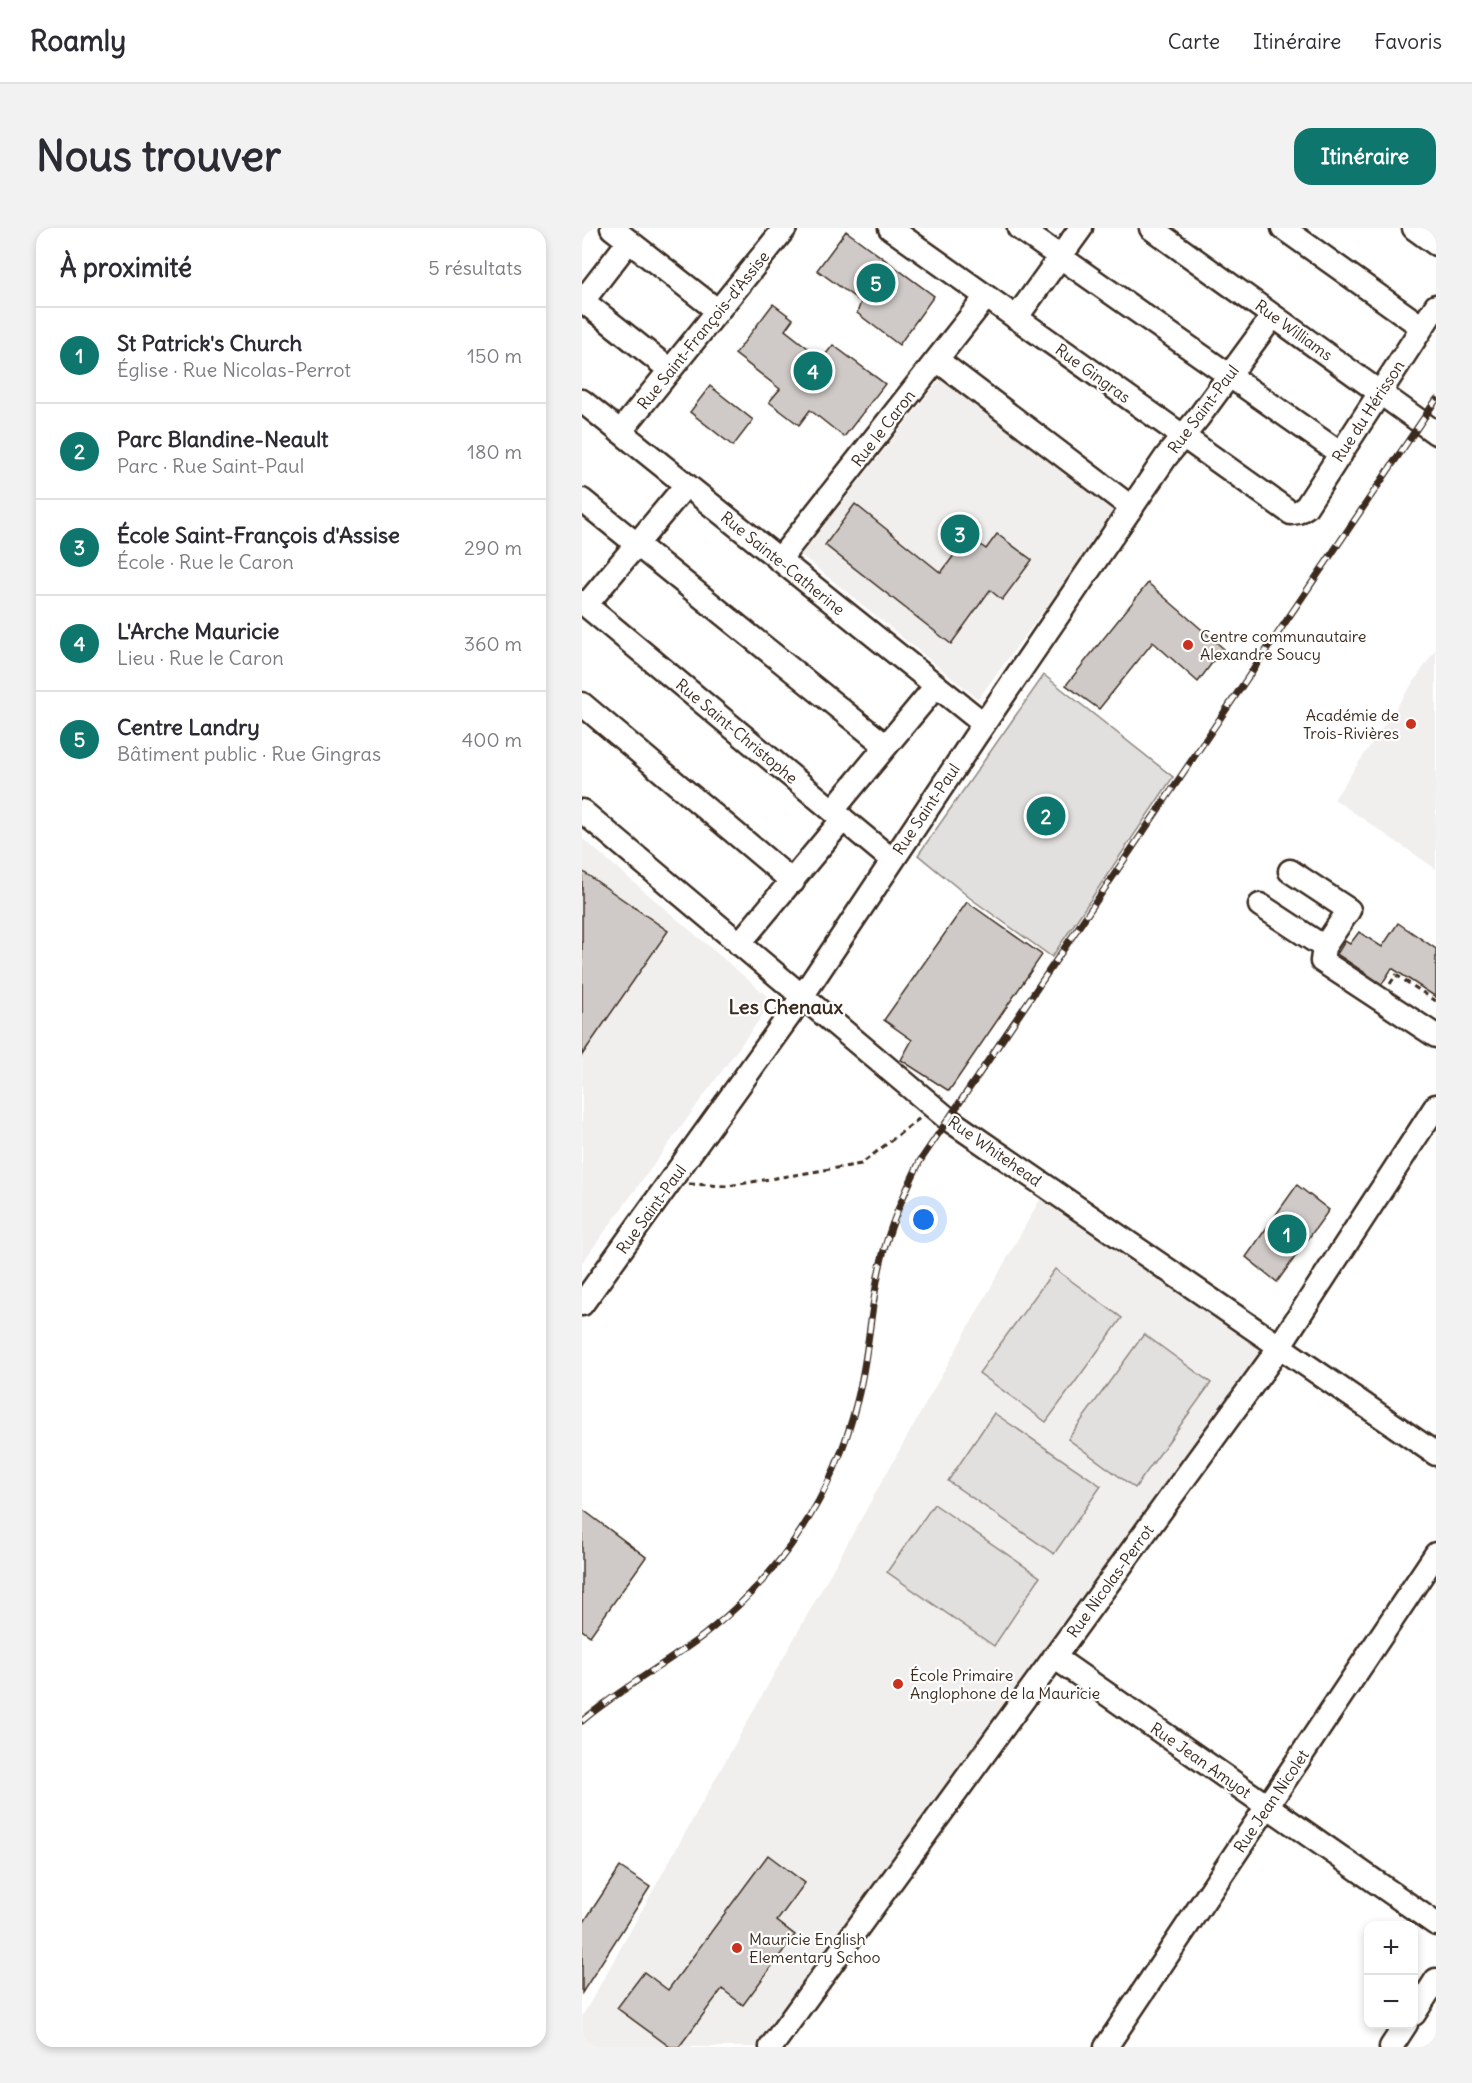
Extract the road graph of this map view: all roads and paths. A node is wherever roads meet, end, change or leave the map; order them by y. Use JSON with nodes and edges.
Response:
{"nodes":[{"id":1,"x":890,"y":228,"type":"edge"},
{"id":2,"x":1019,"y":228,"type":"edge"},
{"id":3,"x":1081,"y":228,"type":"edge"},
{"id":4,"x":1151,"y":228,"type":"edge"},
{"id":5,"x":1283,"y":228,"type":"edge"},
{"id":6,"x":1414,"y":228,"type":"edge"},
{"id":7,"x":774,"y":232,"type":"edge"},
{"id":8,"x":620,"y":235,"type":"edge"},
{"id":9,"x":1436,"y":244,"type":"edge"},
{"id":10,"x":1060,"y":258,"type":"junction"},
{"id":11,"x":986,"y":297,"type":"junction"},
{"id":12,"x":583,"y":301,"type":"edge"},
{"id":13,"x":1436,"y":306,"type":"edge"},
{"id":14,"x":718,"y":311,"type":"junction"},
{"id":15,"x":1273,"y":316,"type":"junction"},
{"id":16,"x":1016,"y":318,"type":"junction"},
{"id":17,"x":1422,"y":327,"type":"junction"},
{"id":18,"x":937,"y":360,"type":"junction"},
{"id":19,"x":670,"y":370,"type":"junction"},
{"id":20,"x":1229,"y":376,"type":"junction"},
{"id":21,"x":1380,"y":393,"type":"junction"},
{"id":22,"x":582,"y":401,"type":"edge"},
{"id":23,"x":620,"y":432,"type":"junction"},
{"id":24,"x":1436,"y":433,"type":"edge"},
{"id":25,"x":1182,"y":437,"type":"junction"},
{"id":26,"x":1341,"y":454,"type":"junction"},
{"id":27,"x":686,"y":484,"type":"junction"},
{"id":28,"x":582,"y":500,"type":"edge"},
{"id":29,"x":1132,"y":508,"type":"junction"},
{"id":30,"x":1298,"y":512,"type":"joint"},
{"id":31,"x":636,"y":544,"type":"junction"},
{"id":32,"x":779,"y":560,"type":"junction"},
{"id":33,"x":584,"y":603,"type":"edge"},
{"id":34,"x":936,"y":686,"type":"junction"},
{"id":35,"x":582,"y":704,"type":"edge"},
{"id":36,"x":984,"y":724,"type":"junction"},
{"id":37,"x":886,"y":746,"type":"junction"},
{"id":38,"x":582,"y":811,"type":"edge"},
{"id":39,"x":838,"y":815,"type":"junction"},
{"id":40,"x":892,"y":860,"type":"junction"},
{"id":41,"x":1290,"y":871,"type":"dead end"},
{"id":42,"x":793,"y":882,"type":"junction"},
{"id":43,"x":1260,"y":905,"type":"dead end"},
{"id":44,"x":739,"y":944,"type":"junction"},
{"id":45,"x":1324,"y":947,"type":"junction"},
{"id":46,"x":1390,"y":984,"type":"dead end"},
{"id":47,"x":802,"y":996,"type":"junction"},
{"id":48,"x":1436,"y":1001,"type":"edge"},
{"id":49,"x":1436,"y":1036,"type":"edge"},
{"id":50,"x":1436,"y":1106,"type":"edge"},
{"id":51,"x":934,"y":1108,"type":"junction"},
{"id":52,"x":669,"y":1183,"type":"junction"},
{"id":53,"x":582,"y":1304,"type":"edge"},
{"id":54,"x":1279,"y":1346,"type":"junction"},
{"id":55,"x":1436,"y":1454,"type":"edge"},
{"id":56,"x":1436,"y":1554,"type":"edge"},
{"id":57,"x":1054,"y":1657,"type":"junction"},
{"id":58,"x":1267,"y":1806,"type":"junction"},
{"id":59,"x":1436,"y":1924,"type":"edge"},
{"id":60,"x":1436,"y":1980,"type":"edge"},
{"id":61,"x":1418,"y":2007,"type":"edge"},
{"id":62,"x":1403,"y":2029,"type":"edge"},
{"id":63,"x":771,"y":2047,"type":"edge"},
{"id":64,"x":1106,"y":2047,"type":"edge"},
{"id":65,"x":1391,"y":2047,"type":"edge"}],
"edges":[{"from":1,"to":11,"type":"street","name":"Rue Gingras"},
{"from":2,"to":10,"type":"street"},
{"from":3,"to":10,"type":"street"},
{"from":4,"to":15,"type":"street","name":"Rue Williams"},
{"from":5,"to":17,"type":"street"},
{"from":6,"to":9,"type":"street"},
{"from":7,"to":14,"type":"street","name":"Rue Saint-François-d'Assise"},
{"from":8,"to":12,"type":"street"},
{"from":8,"to":14,"type":"street"},
{"from":10,"to":16,"type":"street"},
{"from":10,"to":20,"type":"street"},
{"from":11,"to":16,"type":"street","name":"Rue Gingras"},
{"from":11,"to":18,"type":"street","name":"Rue le Caron"},
{"from":12,"to":19,"type":"street"},
{"from":13,"to":17,"type":"street","name":"Rue du Hérisson"},
{"from":14,"to":19,"type":"street","name":"Rue Saint-François-d'Assise"},
{"from":15,"to":20,"type":"street","name":"Rue Saint-Paul"},
{"from":15,"to":21,"type":"street","name":"Rue Williams"},
{"from":16,"to":25,"type":"street","name":"Rue Gingras"},
{"from":17,"to":21,"type":"street","name":"Rue du Hérisson"},
{"from":18,"to":29,"type":"street"},
{"from":18,"to":32,"type":"street","name":"Rue le Caron"},
{"from":19,"to":23,"type":"street","name":"Rue Saint-François-d'Assise"},
{"from":20,"to":25,"type":"street","name":"Rue Saint-Paul"},
{"from":20,"to":26,"type":"street"},
{"from":21,"to":24,"type":"street","name":"Rue Williams"},
{"from":21,"to":26,"type":"street","name":"Rue du Hérisson"},
{"from":22,"to":23,"type":"street","name":"Rue Sainte-Catherine"},
{"from":23,"to":27,"type":"street","name":"Rue Sainte-Catherine"},
{"from":25,"to":29,"type":"street","name":"Rue Saint-Paul"},
{"from":25,"to":30,"type":"street","name":"Rue Gingras"},
{"from":26,"to":30,"type":"street","name":"Rue du Hérisson"},
{"from":27,"to":31,"type":"street"},
{"from":27,"to":32,"type":"street","name":"Rue Sainte-Catherine"},
{"from":28,"to":31,"type":"street"},
{"from":29,"to":36,"type":"street","name":"Rue Saint-Paul"},
{"from":31,"to":33,"type":"street"},
{"from":31,"to":37,"type":"street"},
{"from":32,"to":34,"type":"street","name":"Rue Sainte-Catherine"},
{"from":33,"to":39,"type":"street","name":"Rue Saint-Christophe"},
{"from":34,"to":36,"type":"street","name":"Rue Sainte-Catherine"},
{"from":34,"to":37,"type":"street"},
{"from":35,"to":42,"type":"street"},
{"from":36,"to":40,"type":"street","name":"Rue Saint-Paul"},
{"from":37,"to":39,"type":"street"},
{"from":38,"to":44,"type":"street","name":"Rue Whitehead"},
{"from":39,"to":40,"type":"street","name":"Rue Saint-Christophe"},
{"from":39,"to":42,"type":"street"},
{"from":40,"to":47,"type":"street","name":"Rue Saint-Paul"},
{"from":41,"to":45,"type":"street"},
{"from":42,"to":44,"type":"street"},
{"from":43,"to":45,"type":"street"},
{"from":44,"to":47,"type":"street","name":"Rue Whitehead"},
{"from":45,"to":49,"type":"street"},
{"from":46,"to":48,"type":"path"},
{"from":47,"to":51,"type":"street","name":"Rue Whitehead"},
{"from":47,"to":52,"type":"street","name":"Rue Saint-Paul"},
{"from":50,"to":54,"type":"street","name":"Rue Nicolas-Perrot"},
{"from":51,"to":52,"type":"path"},
{"from":51,"to":54,"type":"street","name":"Rue Whitehead"},
{"from":52,"to":53,"type":"street","name":"Rue Saint-Paul"},
{"from":54,"to":55,"type":"street","name":"Rue Whitehead"},
{"from":54,"to":57,"type":"street","name":"Rue Nicolas-Perrot"},
{"from":56,"to":58,"type":"street","name":"Rue Jean Nicolet"},
{"from":57,"to":58,"type":"street","name":"Rue Jean Amyot"},
{"from":57,"to":63,"type":"street","name":"Rue Nicolas-Perrot"},
{"from":58,"to":59,"type":"street","name":"Rue Jean Amyot"},
{"from":58,"to":64,"type":"street","name":"Rue Jean Nicolet"},
{"from":60,"to":61,"type":"street"},
{"from":62,"to":65,"type":"street"}]}
